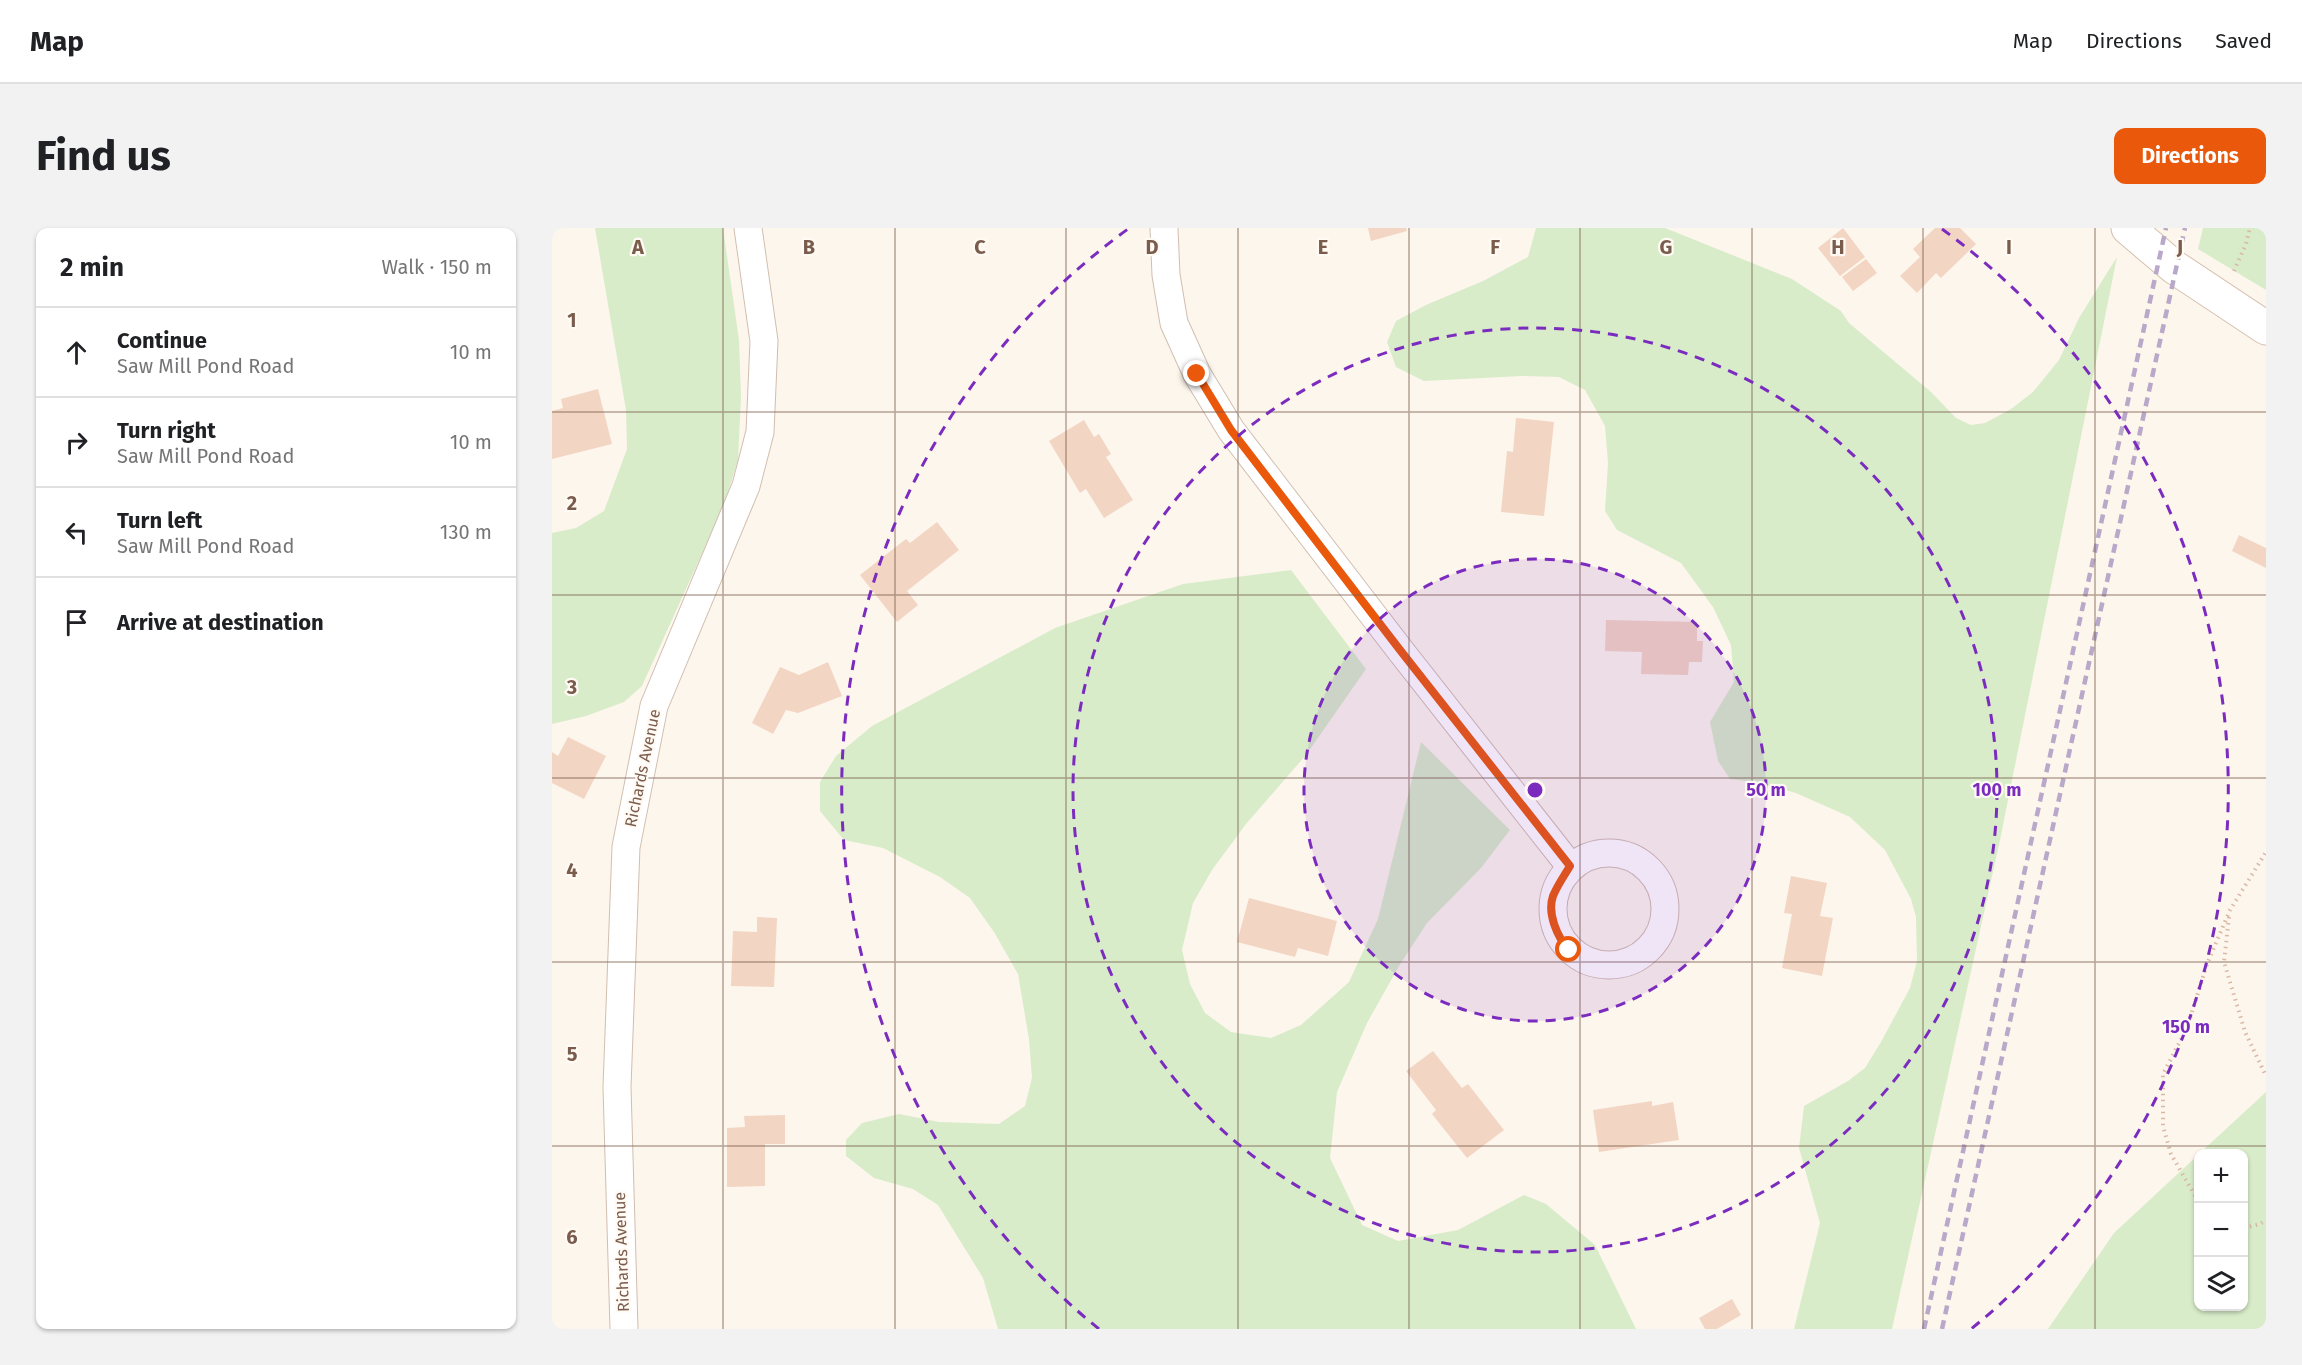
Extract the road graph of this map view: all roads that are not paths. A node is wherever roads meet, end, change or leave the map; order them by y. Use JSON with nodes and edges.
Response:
{"nodes":[{"id":1,"x":748,"y":228,"type":"edge"},
{"id":2,"x":1164,"y":228,"type":"edge"},
{"id":3,"x":2128,"y":228,"type":"edge"},
{"id":4,"x":2266,"y":328,"type":"edge"},
{"id":5,"x":1570,"y":866,"type":"junction"},
{"id":6,"x":624,"y":1329,"type":"edge"}],
"edges":[{"from":1,"to":6,"type":"street","name":"Richards Avenue"},
{"from":2,"to":5,"type":"street"},
{"from":3,"to":4,"type":"street"},
{"from":5,"to":5,"type":"street"}]}
